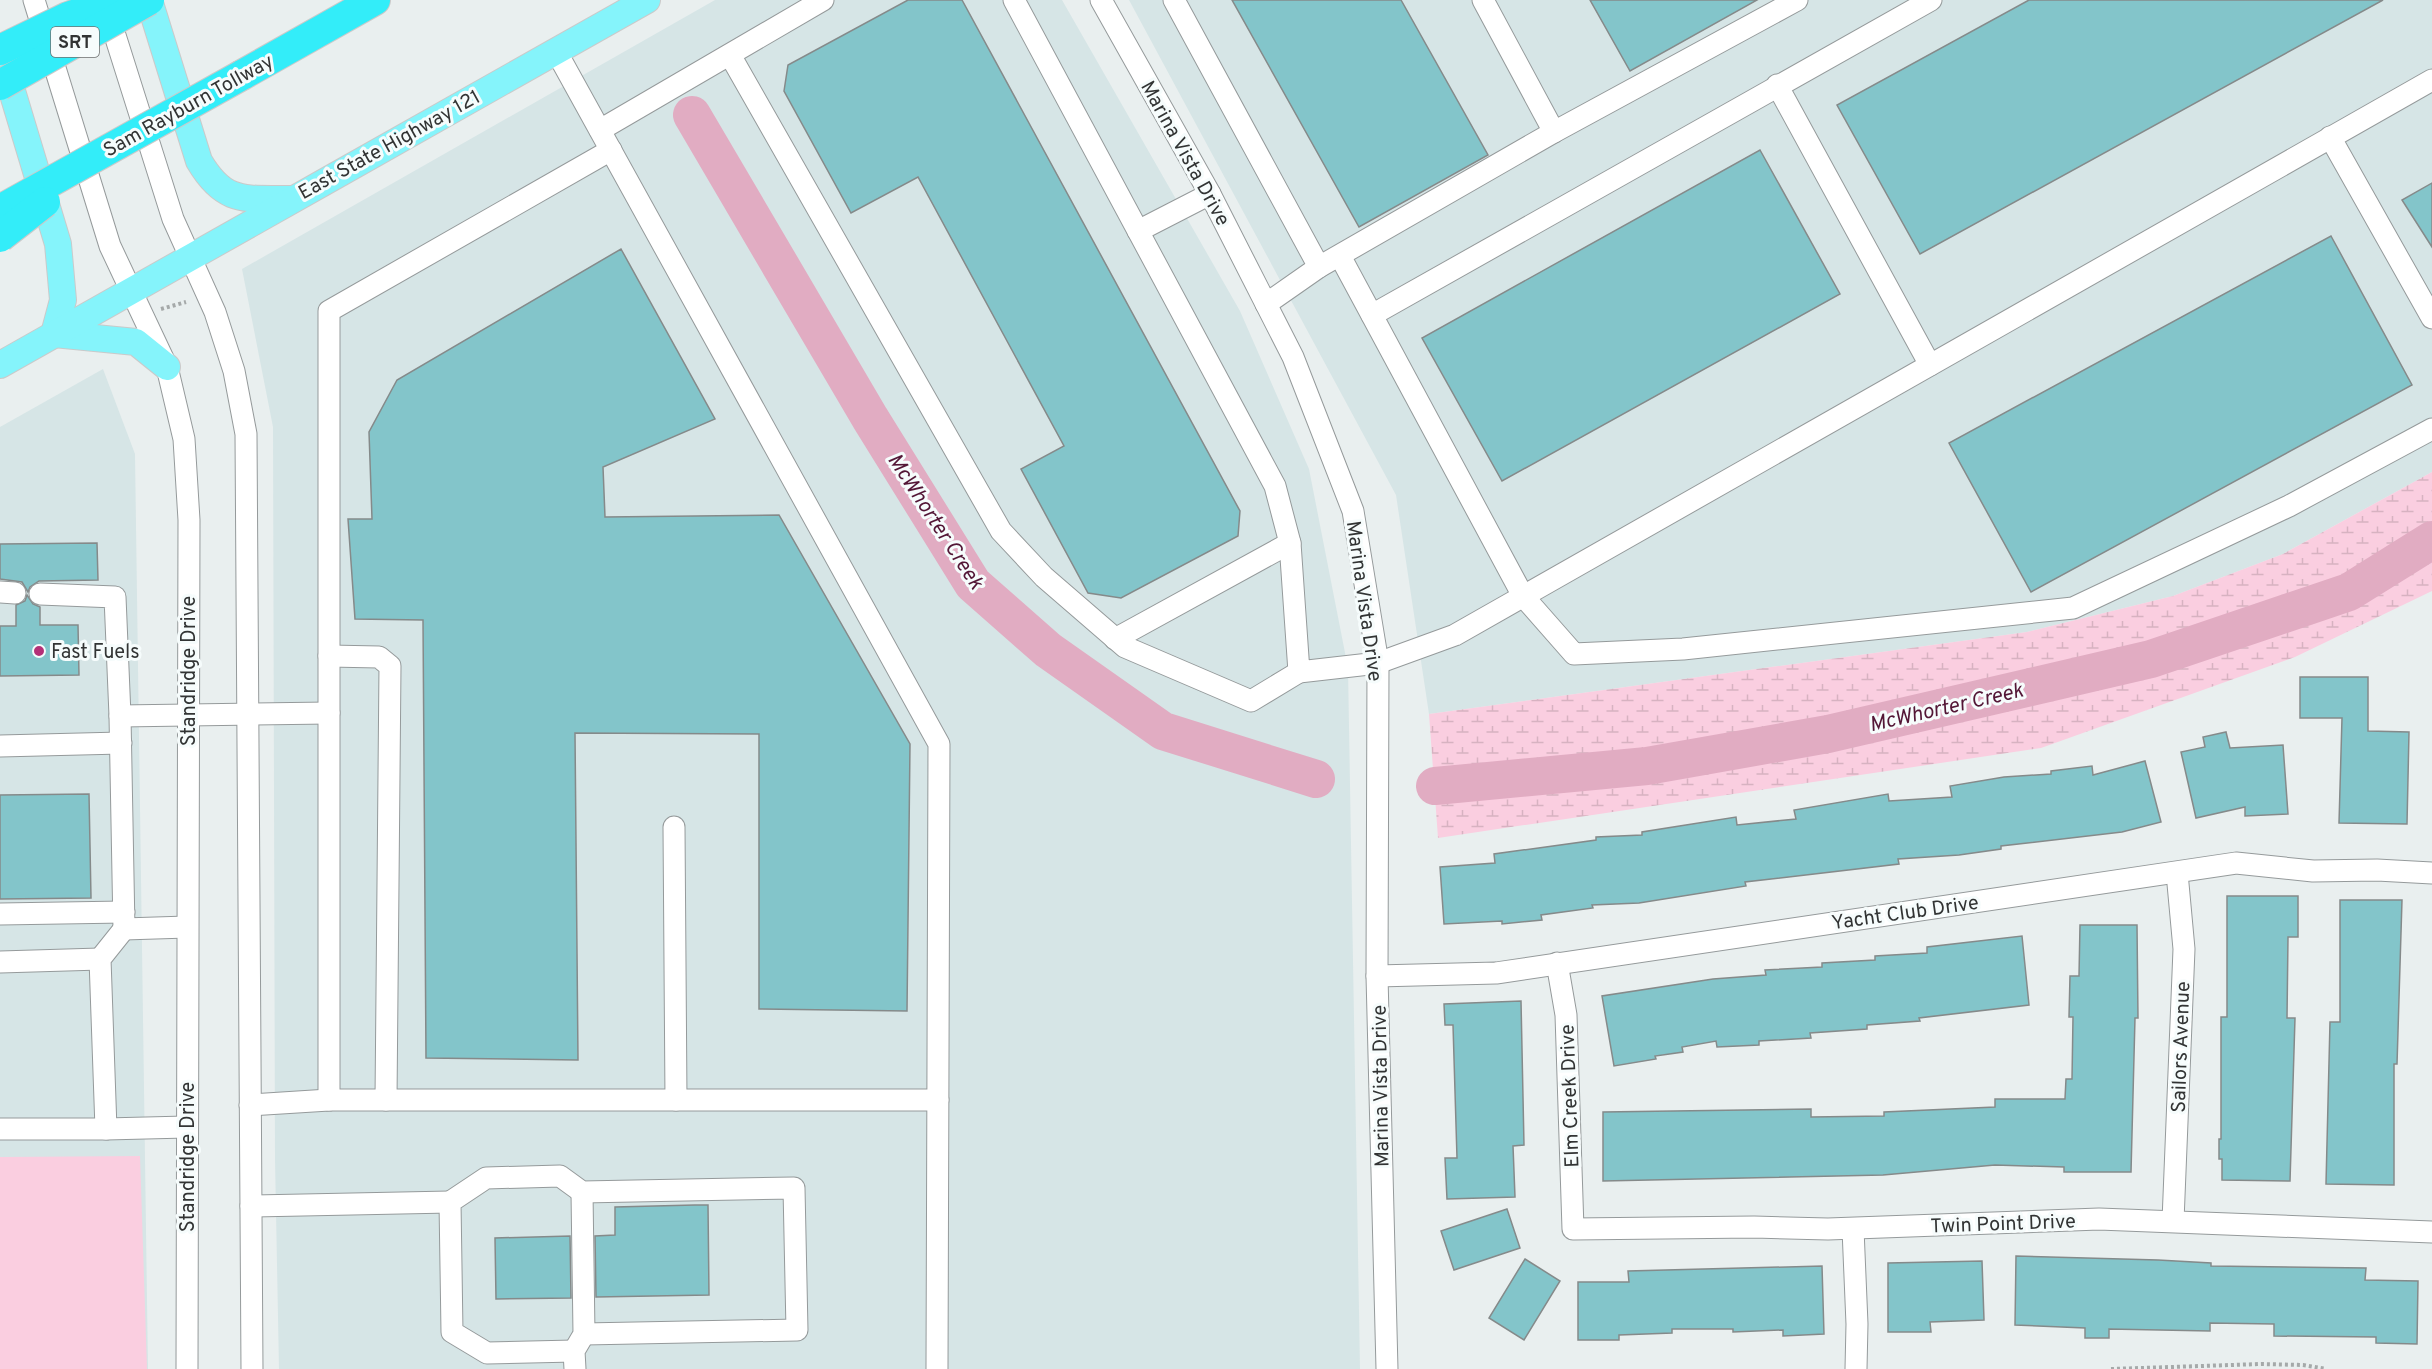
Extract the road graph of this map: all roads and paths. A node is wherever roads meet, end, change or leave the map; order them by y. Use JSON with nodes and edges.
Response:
{"nodes":[{"id":1,"x":34,"y":0,"type":"edge"},
{"id":2,"x":104,"y":0,"type":"edge"},
{"id":3,"x":117,"y":0,"type":"edge"},
{"id":4,"x":149,"y":0,"type":"edge"},
{"id":5,"x":375,"y":0,"type":"edge"},
{"id":6,"x":647,"y":0,"type":"edge"},
{"id":7,"x":823,"y":0,"type":"edge"},
{"id":8,"x":1014,"y":0,"type":"edge"},
{"id":9,"x":1101,"y":0,"type":"edge"},
{"id":10,"x":1174,"y":0,"type":"edge"},
{"id":11,"x":1483,"y":0,"type":"edge"},
{"id":12,"x":1797,"y":0,"type":"edge"},
{"id":13,"x":1931,"y":0,"type":"edge"},
{"id":14,"x":0,"y":51,"type":"edge"},
{"id":15,"x":556,"y":51,"type":"junction"},
{"id":16,"x":730,"y":55,"type":"junction"},
{"id":17,"x":2432,"y":80,"type":"edge"},
{"id":18,"x":0,"y":85,"type":"edge"},
{"id":19,"x":1777,"y":85,"type":"junction"},
{"id":20,"x":600,"y":130,"type":"junction"},
{"id":21,"x":1554,"y":132,"type":"junction"},
{"id":22,"x":2330,"y":137,"type":"junction"},
{"id":23,"x":124,"y":141,"type":"junction"},
{"id":24,"x":611,"y":150,"type":"junction"},
{"id":25,"x":1210,"y":194,"type":"junction"},
{"id":26,"x":291,"y":199,"type":"junction"},
{"id":27,"x":0,"y":210,"type":"edge"},
{"id":28,"x":1138,"y":231,"type":"junction"},
{"id":29,"x":0,"y":237,"type":"edge"},
{"id":30,"x":1340,"y":256,"type":"junction"},
{"id":31,"x":191,"y":258,"type":"junction"},
{"id":32,"x":1319,"y":267,"type":"junction"},
{"id":33,"x":133,"y":292,"type":"junction"},
{"id":34,"x":186,"y":302,"type":"dead end"},
{"id":35,"x":1266,"y":304,"type":"junction"},
{"id":36,"x":157,"y":311,"type":"dead end"},
{"id":37,"x":1372,"y":315,"type":"junction"},
{"id":38,"x":2432,"y":318,"type":"edge"},
{"id":39,"x":54,"y":334,"type":"junction"},
{"id":40,"x":0,"y":364,"type":"edge"},
{"id":41,"x":1930,"y":365,"type":"junction"},
{"id":42,"x":167,"y":367,"type":"junction"},
{"id":43,"x":2432,"y":429,"type":"edge"},
{"id":44,"x":1290,"y":543,"type":"junction"},
{"id":45,"x":40,"y":594,"type":"dead end"},
{"id":46,"x":1523,"y":596,"type":"junction"},
{"id":47,"x":1115,"y":639,"type":"junction"},
{"id":48,"x":329,"y":656,"type":"junction"},
{"id":49,"x":1378,"y":663,"type":"junction"},
{"id":50,"x":1299,"y":672,"type":"junction"},
{"id":51,"x":247,"y":713,"type":"junction"},
{"id":52,"x":329,"y":713,"type":"junction"},
{"id":53,"x":188,"y":714,"type":"junction"},
{"id":54,"x":120,"y":716,"type":"junction"},
{"id":55,"x":121,"y":743,"type":"junction"},
{"id":56,"x":0,"y":746,"type":"edge"},
{"id":57,"x":674,"y":827,"type":"dead end"},
{"id":58,"x":2177,"y":873,"type":"junction"},
{"id":59,"x":2432,"y":873,"type":"edge"},
{"id":60,"x":0,"y":914,"type":"edge"},
{"id":61,"x":124,"y":921,"type":"junction"},
{"id":62,"x":187,"y":927,"type":"junction"},
{"id":63,"x":100,"y":959,"type":"junction"},
{"id":64,"x":0,"y":962,"type":"edge"},
{"id":65,"x":1557,"y":963,"type":"junction"},
{"id":66,"x":1377,"y":976,"type":"junction"},
{"id":67,"x":329,"y":1100,"type":"junction"},
{"id":68,"x":386,"y":1100,"type":"junction"},
{"id":69,"x":676,"y":1100,"type":"junction"},
{"id":70,"x":938,"y":1100,"type":"junction"},
{"id":71,"x":250,"y":1105,"type":"junction"},
{"id":72,"x":186,"y":1128,"type":"junction"},
{"id":73,"x":0,"y":1129,"type":"edge"},
{"id":74,"x":106,"y":1129,"type":"junction"},
{"id":75,"x":582,"y":1192,"type":"junction"},
{"id":76,"x":450,"y":1202,"type":"junction"},
{"id":77,"x":251,"y":1206,"type":"junction"},
{"id":78,"x":2173,"y":1221,"type":"junction"},
{"id":79,"x":1573,"y":1229,"type":"joint"},
{"id":80,"x":1853,"y":1229,"type":"junction"},
{"id":81,"x":2432,"y":1232,"type":"edge"},
{"id":82,"x":578,"y":1351,"type":"edge"},
{"id":83,"x":187,"y":1369,"type":"edge"},
{"id":84,"x":252,"y":1369,"type":"edge"},
{"id":85,"x":937,"y":1369,"type":"edge"},
{"id":86,"x":1387,"y":1369,"type":"edge"},
{"id":87,"x":1856,"y":1369,"type":"edge"},
{"id":88,"x":2111,"y":1369,"type":"edge"},
{"id":89,"x":2326,"y":1369,"type":"edge"}],
"edges":[{"from":1,"to":33,"type":"street","name":"Standridge Drive"},
{"from":2,"to":31,"type":"street"},
{"from":3,"to":14,"type":"highway","bridge":true},
{"from":4,"to":18,"type":"highway","number":"SRT","bridge":true},
{"from":4,"to":26,"type":"main road"},
{"from":5,"to":23,"type":"highway","name":"Sam Rayburn Tollway","bridge":true},
{"from":6,"to":15,"type":"main road","name":"East State Highway 121"},
{"from":7,"to":16,"type":"street"},
{"from":8,"to":28,"type":"street"},
{"from":9,"to":25,"type":"street","name":"Marina Vista Drive"},
{"from":10,"to":32,"type":"street"},
{"from":11,"to":21,"type":"street"},
{"from":12,"to":21,"type":"street"},
{"from":13,"to":19,"type":"street"},
{"from":14,"to":39,"type":"main road"},
{"from":15,"to":20,"type":"street"},
{"from":15,"to":26,"type":"main road","name":"East State Highway 121"},
{"from":16,"to":20,"type":"street"},
{"from":16,"to":47,"type":"street"},
{"from":17,"to":22,"type":"street"},
{"from":19,"to":37,"type":"street"},
{"from":19,"to":41,"type":"street"},
{"from":20,"to":24,"type":"street"},
{"from":21,"to":30,"type":"street"},
{"from":22,"to":38,"type":"street"},
{"from":22,"to":41,"type":"street"},
{"from":23,"to":27,"type":"highway","name":"Sam Rayburn Tollway","bridge":true},
{"from":23,"to":29,"type":"highway","bridge":true},
{"from":24,"to":48,"type":"street"},
{"from":24,"to":70,"type":"street"},
{"from":25,"to":28,"type":"street"},
{"from":25,"to":35,"type":"street","name":"Marina Vista Drive"},
{"from":26,"to":31,"type":"main road","name":"East State Highway 121"},
{"from":28,"to":44,"type":"street"},
{"from":30,"to":32,"type":"street"},
{"from":30,"to":37,"type":"street"},
{"from":31,"to":33,"type":"main road","name":"East State Highway 121"},
{"from":31,"to":51,"type":"street"},
{"from":32,"to":35,"type":"street"},
{"from":33,"to":39,"type":"main road","name":"East State Highway 121"},
{"from":33,"to":42,"type":"street","name":"Standridge Drive"},
{"from":34,"to":36,"type":"path"},
{"from":35,"to":49,"type":"street","name":"Marina Vista Drive"},
{"from":37,"to":46,"type":"street"},
{"from":39,"to":40,"type":"main road","name":"East State Highway 121"},
{"from":39,"to":42,"type":"main road"},
{"from":41,"to":46,"type":"street"},
{"from":42,"to":53,"type":"street","name":"Standridge Drive"},
{"from":43,"to":46,"type":"street"},
{"from":44,"to":47,"type":"street"},
{"from":44,"to":50,"type":"street"},
{"from":45,"to":54,"type":"street"},
{"from":46,"to":49,"type":"street"},
{"from":47,"to":50,"type":"street"},
{"from":48,"to":52,"type":"street"},
{"from":48,"to":68,"type":"street"},
{"from":49,"to":50,"type":"street"},
{"from":49,"to":66,"type":"street","name":"Marina Vista Drive"},
{"from":51,"to":52,"type":"street"},
{"from":51,"to":53,"type":"street"},
{"from":51,"to":71,"type":"street"},
{"from":52,"to":67,"type":"street"},
{"from":53,"to":54,"type":"street"},
{"from":53,"to":62,"type":"street","name":"Standridge Drive"},
{"from":54,"to":55,"type":"street"},
{"from":55,"to":56,"type":"street"},
{"from":55,"to":61,"type":"street"},
{"from":57,"to":69,"type":"street"},
{"from":58,"to":59,"type":"street","name":"Yacht Club Drive"},
{"from":58,"to":65,"type":"street","name":"Yacht Club Drive"},
{"from":58,"to":78,"type":"street","name":"Sailors Avenue"},
{"from":60,"to":61,"type":"street"},
{"from":61,"to":62,"type":"street"},
{"from":61,"to":63,"type":"street"},
{"from":62,"to":72,"type":"street","name":"Standridge Drive"},
{"from":63,"to":64,"type":"street"},
{"from":63,"to":74,"type":"street"},
{"from":65,"to":66,"type":"street","name":"Yacht Club Drive"},
{"from":65,"to":79,"type":"street","name":"Elm Creek Drive"},
{"from":66,"to":86,"type":"street","name":"Marina Vista Drive"},
{"from":67,"to":68,"type":"street"},
{"from":67,"to":71,"type":"street"},
{"from":68,"to":69,"type":"street"},
{"from":69,"to":70,"type":"street"},
{"from":70,"to":85,"type":"street"},
{"from":71,"to":77,"type":"street"},
{"from":72,"to":74,"type":"street"},
{"from":72,"to":83,"type":"street","name":"Standridge Drive"},
{"from":73,"to":74,"type":"street"},
{"from":75,"to":76,"type":"street"},
{"from":75,"to":82,"type":"street"},
{"from":75,"to":82,"type":"street"},
{"from":76,"to":77,"type":"street"},
{"from":76,"to":82,"type":"street"},
{"from":77,"to":84,"type":"street"},
{"from":78,"to":80,"type":"street","name":"Twin Point Drive"},
{"from":78,"to":81,"type":"street","name":"Twin Point Drive"},
{"from":79,"to":80,"type":"street","name":"Twin Point Drive"},
{"from":80,"to":87,"type":"street"},
{"from":88,"to":89,"type":"path"}]}
